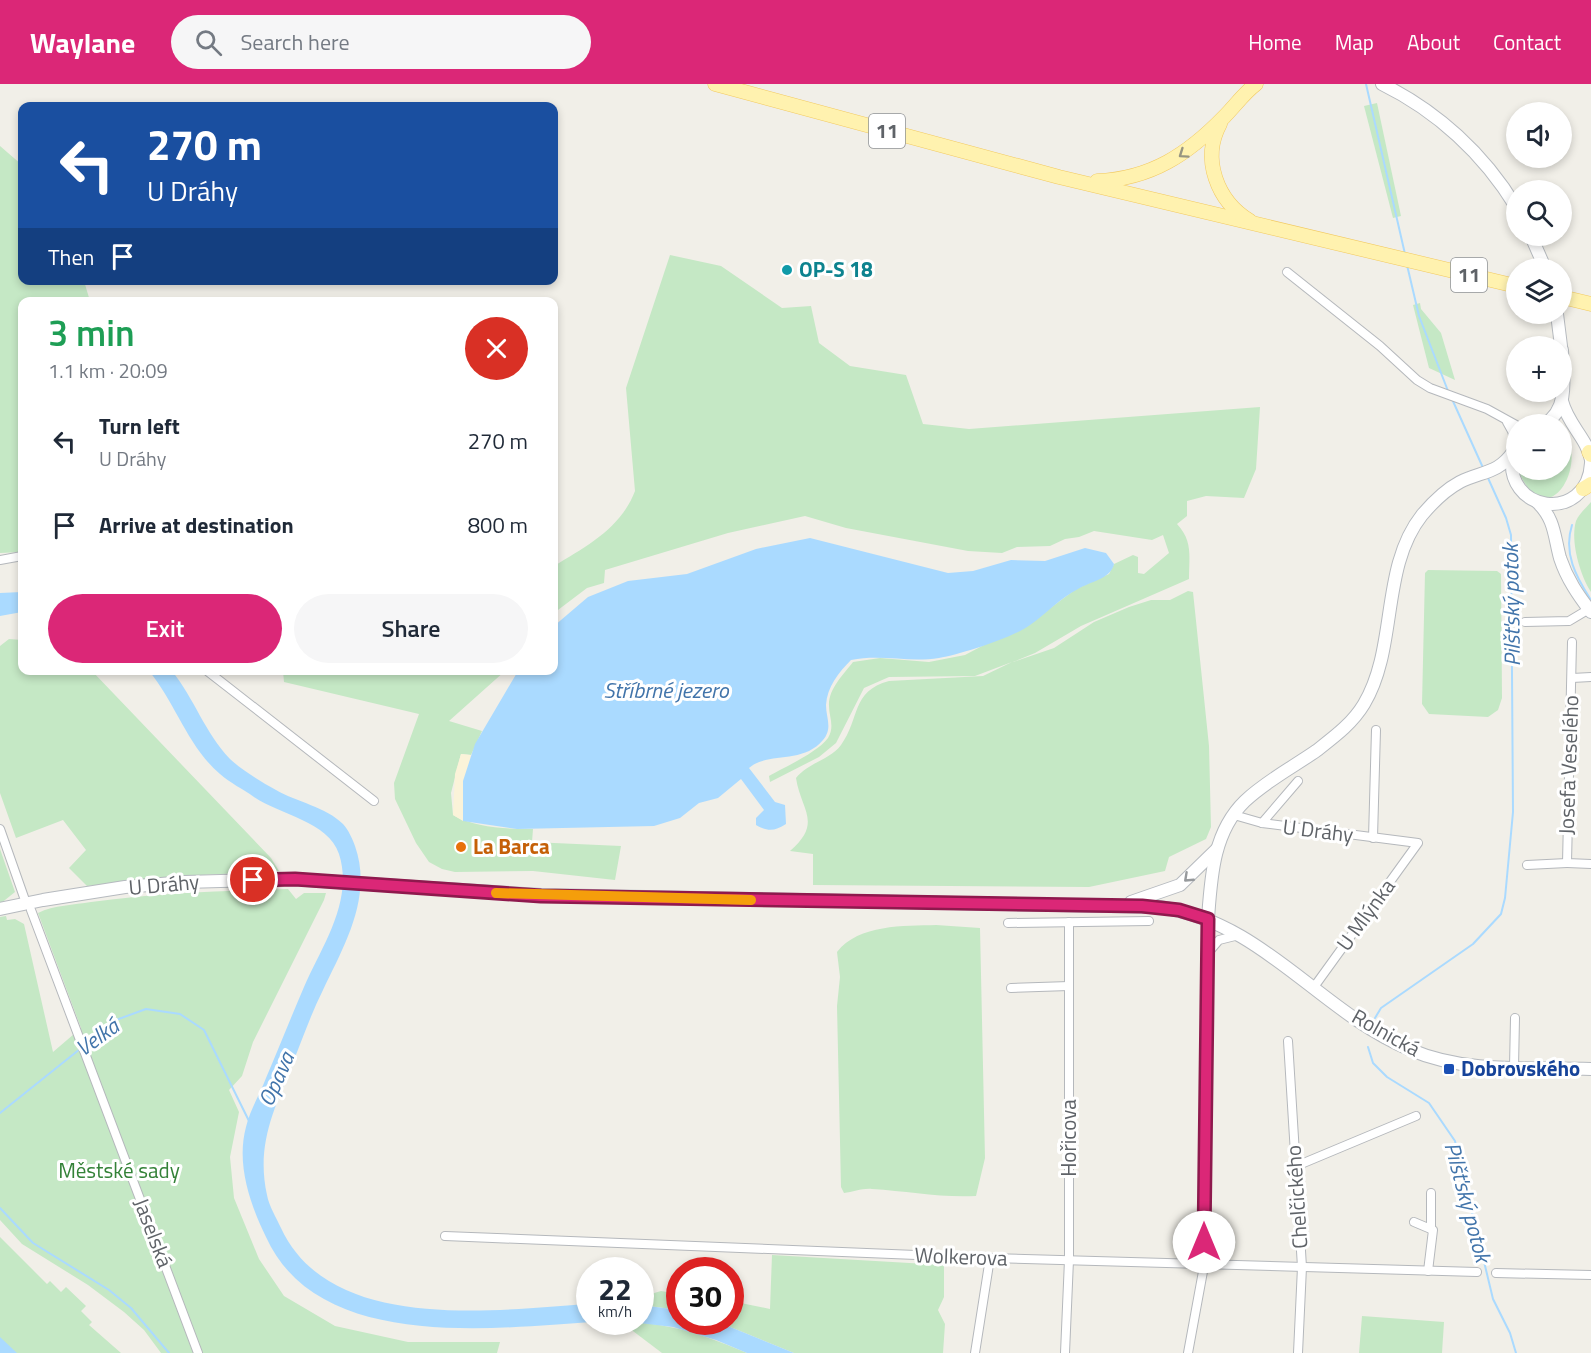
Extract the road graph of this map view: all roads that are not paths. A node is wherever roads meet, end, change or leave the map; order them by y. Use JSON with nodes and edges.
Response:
{"nodes":[{"id":1,"x":716,"y":84,"type":"edge"},
{"id":2,"x":1382,"y":84,"type":"edge"},
{"id":3,"x":1252,"y":88,"type":"edge"},
{"id":4,"x":1226,"y":115,"type":"junction"},
{"id":5,"x":1059,"y":177,"type":"junction"},
{"id":6,"x":1506,"y":192,"type":"edge"},
{"id":7,"x":1260,"y":226,"type":"junction"},
{"id":8,"x":1287,"y":272,"type":"dead end"},
{"id":9,"x":1506,"y":284,"type":"edge"},
{"id":10,"x":1572,"y":299,"type":"edge"},
{"id":11,"x":1591,"y":304,"type":"edge"},
{"id":12,"x":1563,"y":402,"type":"edge"},
{"id":13,"x":1506,"y":421,"type":"edge"},
{"id":14,"x":1572,"y":431,"type":"edge"},
{"id":15,"x":1579,"y":435,"type":"junction"},
{"id":16,"x":1591,"y":458,"type":"edge"},
{"id":17,"x":1506,"y":462,"type":"edge"},
{"id":18,"x":1494,"y":471,"type":"junction"},
{"id":19,"x":1515,"y":482,"type":"joint"},
{"id":20,"x":1587,"y":486,"type":"edge"},
{"id":21,"x":1567,"y":501,"type":"junction"},
{"id":22,"x":1537,"y":502,"type":"junction"},
{"id":23,"x":1555,"y":530,"type":"junction"},
{"id":24,"x":18,"y":557,"type":"edge"},
{"id":25,"x":0,"y":560,"type":"edge"},
{"id":26,"x":1590,"y":610,"type":"edge"},
{"id":27,"x":1525,"y":622,"type":"dead end"},
{"id":28,"x":1572,"y":642,"type":"dead end"},
{"id":29,"x":212,"y":675,"type":"edge"},
{"id":30,"x":1591,"y":677,"type":"edge"},
{"id":31,"x":1572,"y":678,"type":"junction"},
{"id":32,"x":1376,"y":730,"type":"dead end"},
{"id":33,"x":1298,"y":782,"type":"dead end"},
{"id":34,"x":374,"y":801,"type":"dead end"},
{"id":35,"x":1234,"y":815,"type":"junction"},
{"id":36,"x":1262,"y":824,"type":"junction"},
{"id":37,"x":0,"y":829,"type":"edge"},
{"id":38,"x":1373,"y":838,"type":"junction"},
{"id":39,"x":1418,"y":843,"type":"joint"},
{"id":40,"x":1217,"y":849,"type":"junction"},
{"id":41,"x":1567,"y":863,"type":"junction"},
{"id":42,"x":1527,"y":864,"type":"dead end"},
{"id":43,"x":1591,"y":864,"type":"edge"},
{"id":44,"x":1120,"y":905,"type":"junction"},
{"id":45,"x":28,"y":907,"type":"junction"},
{"id":46,"x":0,"y":909,"type":"edge"},
{"id":47,"x":1208,"y":919,"type":"junction"},
{"id":48,"x":1149,"y":921,"type":"dead end"},
{"id":49,"x":1069,"y":922,"type":"junction"},
{"id":50,"x":1008,"y":923,"type":"dead end"},
{"id":51,"x":1240,"y":934,"type":"junction"},
{"id":52,"x":1208,"y":954,"type":"junction"},
{"id":53,"x":1069,"y":986,"type":"junction"},
{"id":54,"x":1314,"y":987,"type":"junction"},
{"id":55,"x":1011,"y":988,"type":"dead end"},
{"id":56,"x":1515,"y":1018,"type":"dead end"},
{"id":57,"x":1288,"y":1041,"type":"dead end"},
{"id":58,"x":1514,"y":1067,"type":"junction"},
{"id":59,"x":1591,"y":1069,"type":"edge"},
{"id":60,"x":1416,"y":1116,"type":"dead end"},
{"id":61,"x":1294,"y":1167,"type":"junction"},
{"id":62,"x":1431,"y":1192,"type":"dead end"},
{"id":63,"x":1414,"y":1222,"type":"dead end"},
{"id":64,"x":1431,"y":1229,"type":"junction"},
{"id":65,"x":445,"y":1236,"type":"dead end"},
{"id":66,"x":990,"y":1258,"type":"junction"},
{"id":67,"x":1069,"y":1260,"type":"junction"},
{"id":68,"x":1204,"y":1266,"type":"junction"},
{"id":69,"x":1302,"y":1268,"type":"junction"},
{"id":70,"x":1428,"y":1271,"type":"junction"},
{"id":71,"x":1477,"y":1272,"type":"dead end"},
{"id":72,"x":1496,"y":1273,"type":"dead end"},
{"id":73,"x":1591,"y":1275,"type":"edge"},
{"id":74,"x":198,"y":1353,"type":"edge"},
{"id":75,"x":975,"y":1353,"type":"edge"},
{"id":76,"x":1065,"y":1353,"type":"edge"},
{"id":77,"x":1188,"y":1353,"type":"edge"},
{"id":78,"x":1298,"y":1353,"type":"edge"}],
"edges":[{"from":1,"to":5,"type":"main road","number":"11"},
{"from":2,"to":6,"type":"street"},
{"from":3,"to":4,"type":"main road"},
{"from":4,"to":5,"type":"main road","one_way":true},
{"from":4,"to":7,"type":"main road"},
{"from":5,"to":7,"type":"main road","number":"11"},
{"from":7,"to":9,"type":"main road","number":"11"},
{"from":8,"to":13,"type":"street"},
{"from":10,"to":11,"type":"main road"},
{"from":12,"to":15,"type":"street"},
{"from":14,"to":15,"type":"street"},
{"from":15,"to":16,"type":"street"},
{"from":16,"to":20,"type":"street"},
{"from":17,"to":18,"type":"street"},
{"from":18,"to":19,"type":"street"},
{"from":18,"to":35,"type":"street","name":"U Dráhy"},
{"from":19,"to":22,"type":"street"},
{"from":20,"to":21,"type":"street"},
{"from":21,"to":22,"type":"street"},
{"from":21,"to":23,"type":"street"},
{"from":22,"to":23,"type":"street"},
{"from":23,"to":26,"type":"street"},
{"from":24,"to":25,"type":"street"},
{"from":26,"to":27,"type":"street"},
{"from":28,"to":31,"type":"street","name":"Josefa Veselého"},
{"from":29,"to":34,"type":"street"},
{"from":30,"to":31,"type":"street"},
{"from":31,"to":41,"type":"street","name":"Josefa Veselého"},
{"from":32,"to":38,"type":"street","name":"U Dráhy"},
{"from":33,"to":36,"type":"street","name":"U Dráhy"},
{"from":35,"to":36,"type":"street","name":"U Dráhy"},
{"from":35,"to":40,"type":"street","name":"U Dráhy"},
{"from":36,"to":38,"type":"street","name":"U Dráhy"},
{"from":37,"to":45,"type":"street","name":"Jaselská"},
{"from":38,"to":39,"type":"street","name":"U Dráhy"},
{"from":39,"to":54,"type":"street","name":"U Mlýnka"},
{"from":40,"to":44,"type":"street","name":"U Dráhy","one_way":true},
{"from":40,"to":47,"type":"street","name":"U Dráhy"},
{"from":41,"to":42,"type":"street"},
{"from":41,"to":43,"type":"street","name":"Josefa Veselého"},
{"from":44,"to":45,"type":"street","name":"U Dráhy"},
{"from":44,"to":47,"type":"street","name":"U Dráhy"},
{"from":45,"to":46,"type":"street","name":"U Dráhy"},
{"from":45,"to":74,"type":"street","name":"Jaselská"},
{"from":47,"to":51,"type":"street","name":"Rolnická"},
{"from":47,"to":52,"type":"street"},
{"from":48,"to":49,"type":"street"},
{"from":49,"to":50,"type":"street"},
{"from":49,"to":53,"type":"street","name":"Hořicova"},
{"from":51,"to":52,"type":"street"},
{"from":51,"to":54,"type":"street","name":"Rolnická"},
{"from":52,"to":68,"type":"street"},
{"from":53,"to":55,"type":"street"},
{"from":53,"to":67,"type":"street","name":"Hořicova"},
{"from":54,"to":58,"type":"street","name":"Rolnická"},
{"from":56,"to":58,"type":"street"},
{"from":57,"to":61,"type":"street","name":"Chelčického"},
{"from":58,"to":59,"type":"street","name":"Rolnická"},
{"from":60,"to":61,"type":"street"},
{"from":61,"to":69,"type":"street","name":"Chelčického"},
{"from":62,"to":64,"type":"street"},
{"from":63,"to":64,"type":"street"},
{"from":64,"to":70,"type":"street"},
{"from":65,"to":66,"type":"street","name":"Wolkerova"},
{"from":66,"to":67,"type":"street","name":"Wolkerova"},
{"from":66,"to":75,"type":"street"},
{"from":67,"to":68,"type":"street","name":"Wolkerova"},
{"from":67,"to":76,"type":"street","name":"Hořicova"},
{"from":68,"to":69,"type":"street","name":"Wolkerova"},
{"from":68,"to":77,"type":"street"},
{"from":69,"to":70,"type":"street","name":"Wolkerova"},
{"from":69,"to":78,"type":"street","name":"Chelčického"},
{"from":70,"to":71,"type":"street","name":"Wolkerova"},
{"from":72,"to":73,"type":"street"}]}
